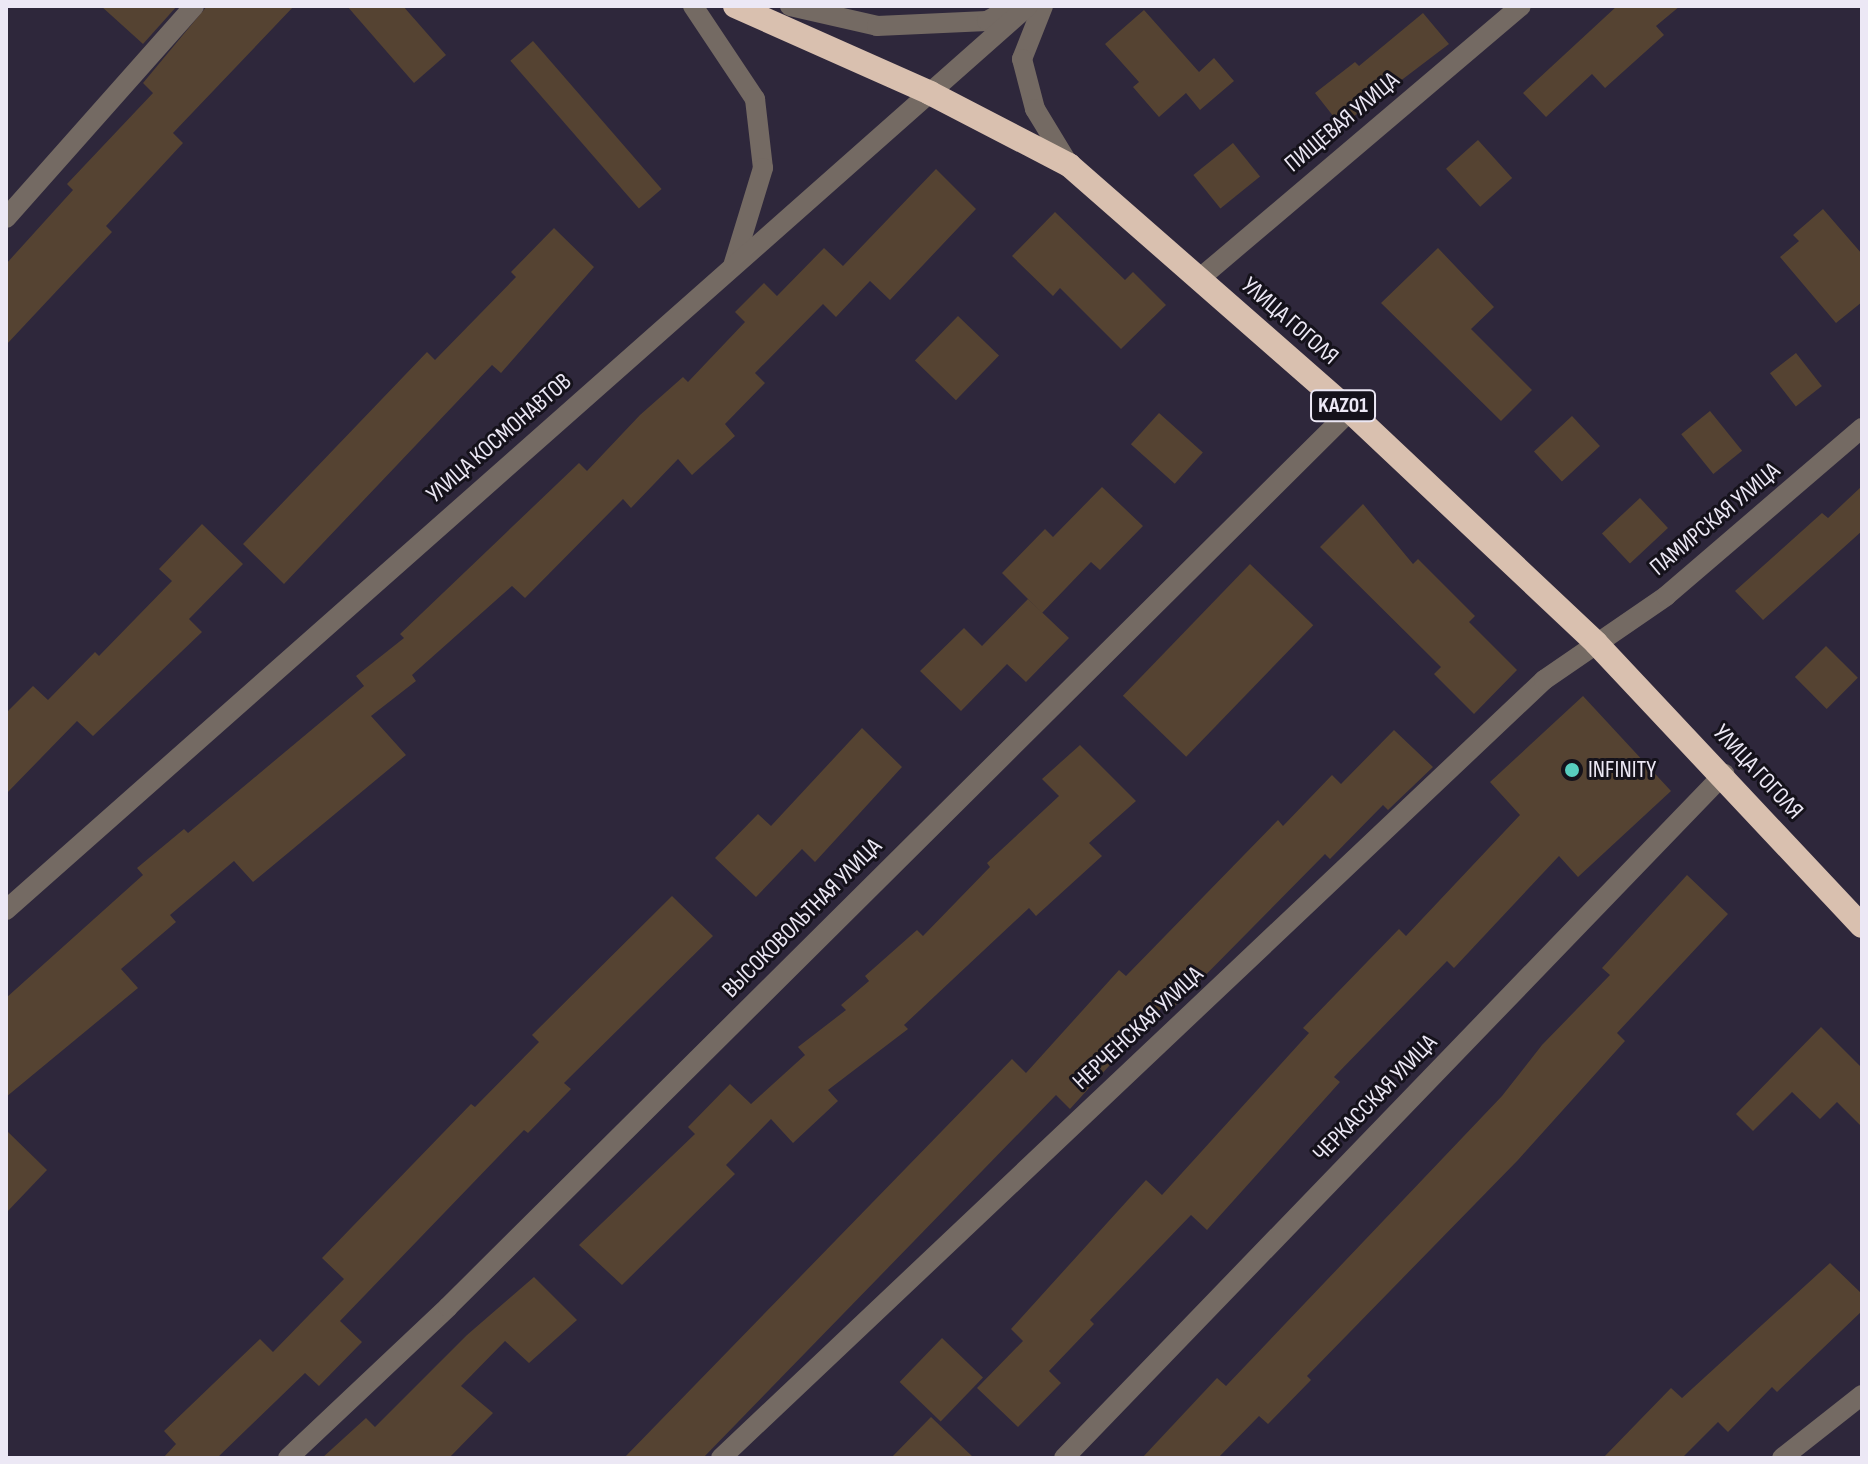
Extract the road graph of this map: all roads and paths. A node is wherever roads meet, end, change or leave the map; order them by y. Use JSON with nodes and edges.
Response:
{"nodes":[{"id":1,"x":194,"y":6,"type":"edge"},
{"id":2,"x":693,"y":6,"type":"edge"},
{"id":3,"x":735,"y":6,"type":"edge"},
{"id":4,"x":790,"y":6,"type":"edge"},
{"id":5,"x":1014,"y":6,"type":"edge"},
{"id":6,"x":1028,"y":6,"type":"edge"},
{"id":7,"x":1043,"y":6,"type":"edge"},
{"id":8,"x":1521,"y":6,"type":"edge"},
{"id":9,"x":930,"y":93,"type":"junction"},
{"id":10,"x":1069,"y":165,"type":"junction"},
{"id":11,"x":6,"y":218,"type":"edge"},
{"id":12,"x":733,"y":267,"type":"junction"},
{"id":13,"x":1199,"y":279,"type":"junction"},
{"id":14,"x":1350,"y":411,"type":"junction"},
{"id":15,"x":1862,"y":428,"type":"edge"},
{"id":16,"x":1596,"y":643,"type":"junction"},
{"id":17,"x":1724,"y":774,"type":"junction"},
{"id":18,"x":6,"y":910,"type":"edge"},
{"id":19,"x":1862,"y":926,"type":"edge"},
{"id":20,"x":1862,"y":1395,"type":"edge"},
{"id":21,"x":288,"y":1458,"type":"edge"},
{"id":22,"x":721,"y":1458,"type":"edge"},
{"id":23,"x":1064,"y":1458,"type":"edge"},
{"id":24,"x":1782,"y":1458,"type":"edge"}],
"edges":[{"from":1,"to":11,"type":"street"},
{"from":2,"to":12,"type":"street"},
{"from":3,"to":9,"type":"highway","name":"УЛИЦА ГОГОЛЯ","number":"KАZ01"},
{"from":4,"to":5,"type":"street"},
{"from":6,"to":9,"type":"street","name":"УЛИЦА КОСМОНАВТОВ"},
{"from":7,"to":10,"type":"street"},
{"from":8,"to":13,"type":"street","name":"ПИЩЕВАЯ УЛИЦА"},
{"from":9,"to":10,"type":"highway","name":"УЛИЦА ГОГОЛЯ","number":"KАZ01"},
{"from":9,"to":12,"type":"street","name":"УЛИЦА КОСМОНАВТОВ"},
{"from":10,"to":13,"type":"highway","name":"УЛИЦА ГОГОЛЯ","number":"KАZ01"},
{"from":12,"to":18,"type":"street","name":"УЛИЦА КОСМОНАВТОВ"},
{"from":13,"to":14,"type":"highway","name":"УЛИЦА ГОГОЛЯ","number":"KАZ01"},
{"from":14,"to":16,"type":"highway","name":"УЛИЦА ГОГОЛЯ","number":"KАZ01"},
{"from":14,"to":21,"type":"street","name":"ВЫСОКОВОЛЬТНАЯ УЛИЦА"},
{"from":15,"to":16,"type":"street","name":"ПАМИРСКАЯ УЛИЦА"},
{"from":16,"to":17,"type":"highway","name":"УЛИЦА ГОГОЛЯ","number":"KАZ01"},
{"from":16,"to":22,"type":"street","name":"НЕРЧЕНСКАЯ УЛИЦА"},
{"from":17,"to":19,"type":"highway","name":"УЛИЦА ГОГОЛЯ","number":"KАZ01"},
{"from":17,"to":23,"type":"street","name":"ЧЕРКАССКАЯ УЛИЦА"},
{"from":20,"to":24,"type":"street"}]}
